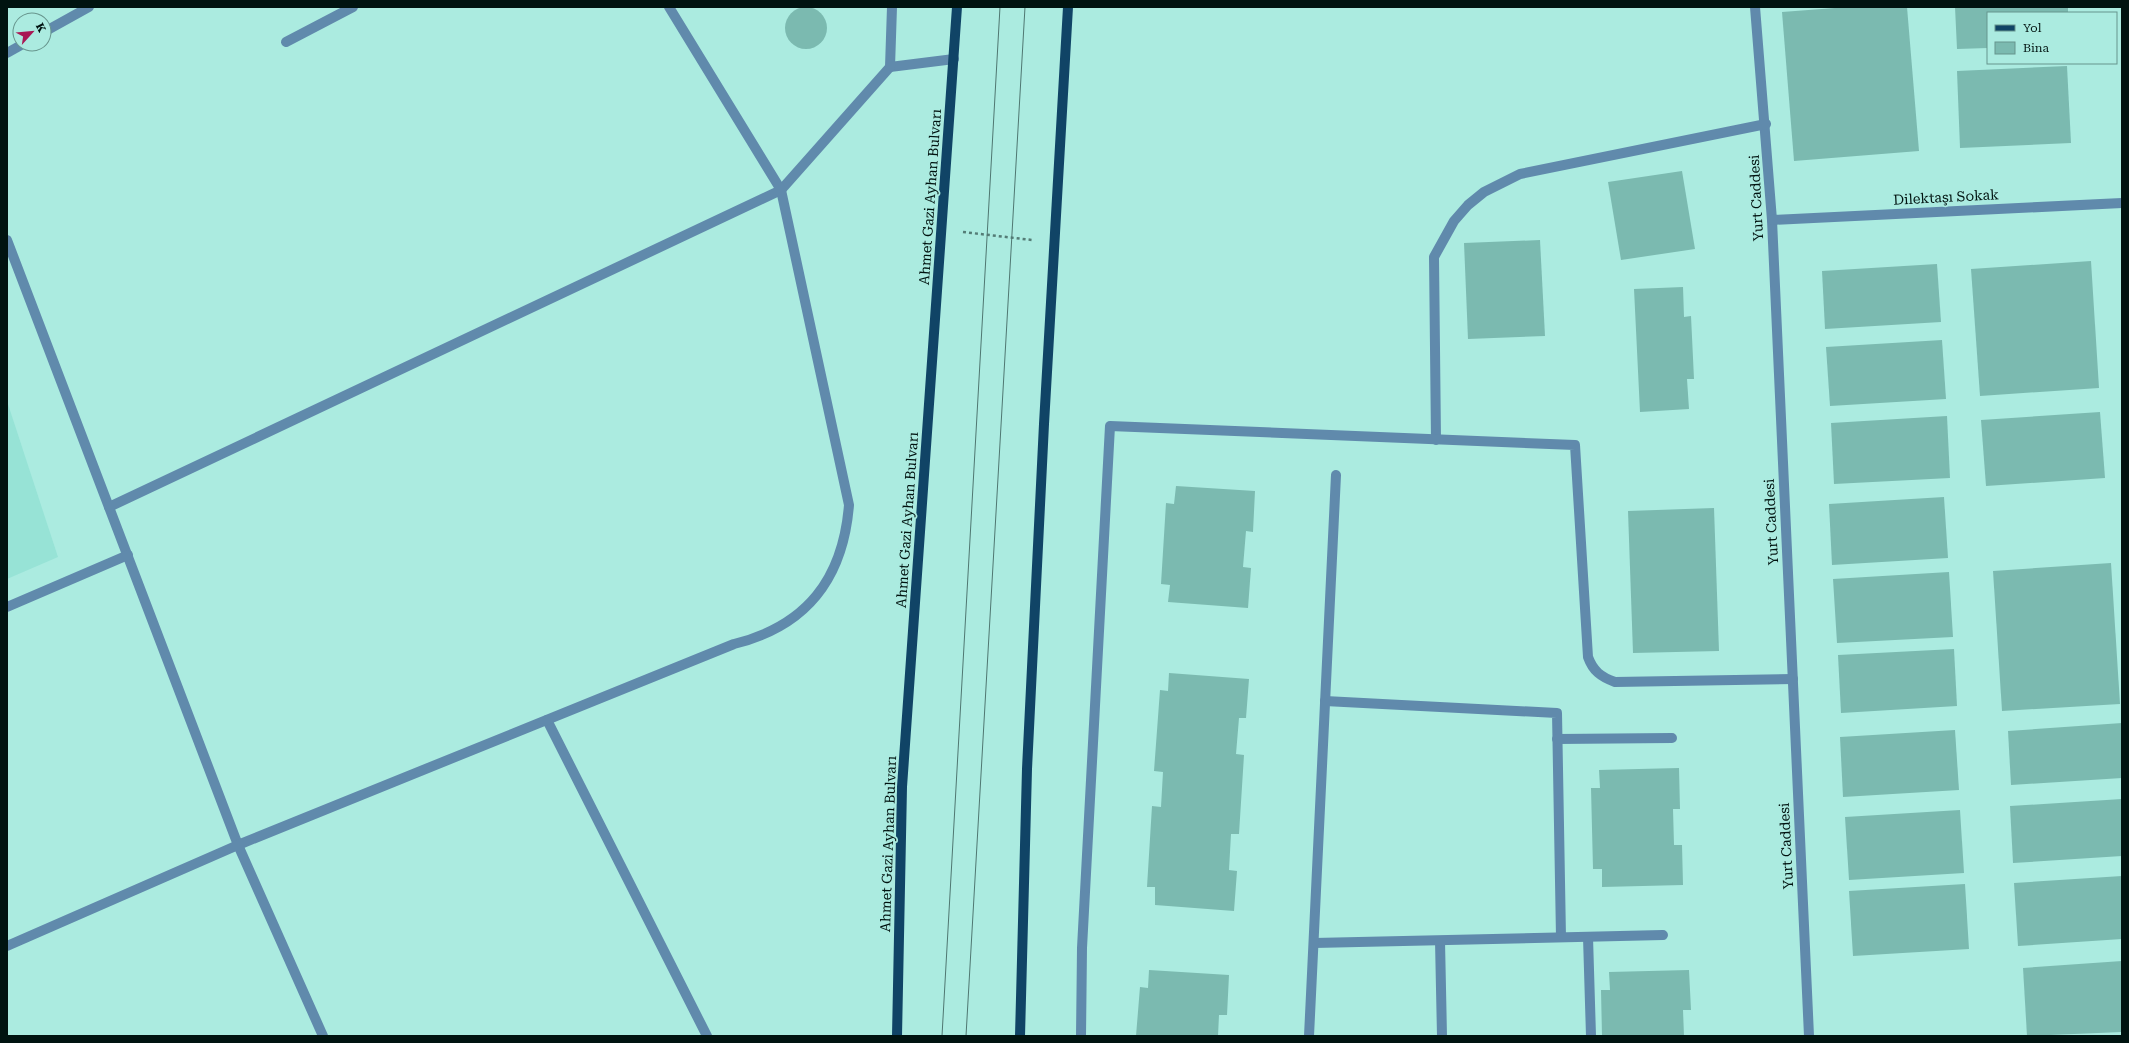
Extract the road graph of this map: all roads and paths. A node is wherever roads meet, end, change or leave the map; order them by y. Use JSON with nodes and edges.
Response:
{"nodes":[{"id":1,"x":88,"y":7,"type":"edge"},
{"id":2,"x":353,"y":7,"type":"edge"},
{"id":3,"x":669,"y":7,"type":"edge"},
{"id":4,"x":892,"y":7,"type":"edge"},
{"id":5,"x":957,"y":7,"type":"edge"},
{"id":6,"x":1068,"y":7,"type":"edge"},
{"id":7,"x":1755,"y":7,"type":"edge"},
{"id":8,"x":52,"y":27,"type":"edge"},
{"id":9,"x":286,"y":42,"type":"dead end"},
{"id":10,"x":954,"y":59,"type":"junction"},
{"id":11,"x":890,"y":66,"type":"junction"},
{"id":12,"x":1766,"y":124,"type":"junction"},
{"id":13,"x":781,"y":190,"type":"junction"},
{"id":14,"x":2122,"y":203,"type":"edge"},
{"id":15,"x":1772,"y":220,"type":"junction"},
{"id":16,"x":942,"y":230,"type":"junction"},
{"id":17,"x":7,"y":240,"type":"edge"},
{"id":18,"x":1054,"y":243,"type":"junction"},
{"id":19,"x":1436,"y":440,"type":"junction"},
{"id":20,"x":1336,"y":475,"type":"dead end"},
{"id":21,"x":109,"y":507,"type":"junction"},
{"id":22,"x":128,"y":555,"type":"junction"},
{"id":23,"x":7,"y":607,"type":"edge"},
{"id":24,"x":1793,"y":679,"type":"junction"},
{"id":25,"x":1325,"y":701,"type":"junction"},
{"id":26,"x":547,"y":720,"type":"junction"},
{"id":27,"x":1672,"y":738,"type":"dead end"},
{"id":28,"x":1557,"y":740,"type":"junction"},
{"id":29,"x":238,"y":845,"type":"junction"},
{"id":30,"x":1663,"y":935,"type":"dead end"},
{"id":31,"x":1561,"y":937,"type":"junction"},
{"id":32,"x":1588,"y":937,"type":"junction"},
{"id":33,"x":1440,"y":941,"type":"junction"},
{"id":34,"x":1314,"y":943,"type":"junction"},
{"id":35,"x":7,"y":946,"type":"edge"},
{"id":36,"x":322,"y":1036,"type":"edge"},
{"id":37,"x":707,"y":1036,"type":"edge"},
{"id":38,"x":897,"y":1036,"type":"edge"},
{"id":39,"x":1020,"y":1036,"type":"edge"},
{"id":40,"x":1081,"y":1036,"type":"edge"},
{"id":41,"x":1309,"y":1036,"type":"edge"},
{"id":42,"x":1442,"y":1036,"type":"edge"},
{"id":43,"x":1592,"y":1036,"type":"edge"},
{"id":44,"x":1809,"y":1036,"type":"edge"}],
"edges":[{"from":1,"to":8,"type":"street"},
{"from":2,"to":9,"type":"street"},
{"from":3,"to":13,"type":"street"},
{"from":4,"to":11,"type":"street"},
{"from":5,"to":10,"type":"main road","name":"Ahmet Gazi Ayhan Bulvarı"},
{"from":6,"to":18,"type":"main road"},
{"from":7,"to":12,"type":"street","name":"Yurt Caddesi"},
{"from":10,"to":11,"type":"street"},
{"from":10,"to":16,"type":"main road","name":"Ahmet Gazi Ayhan Bulvarı"},
{"from":11,"to":13,"type":"street"},
{"from":12,"to":15,"type":"street","name":"Yurt Caddesi"},
{"from":12,"to":19,"type":"street"},
{"from":13,"to":21,"type":"street"},
{"from":13,"to":26,"type":"street"},
{"from":14,"to":15,"type":"street","name":"Dilektaşı Sokak"},
{"from":15,"to":24,"type":"street","name":"Yurt Caddesi"},
{"from":16,"to":18,"type":"path"},
{"from":16,"to":38,"type":"main road","name":"Ahmet Gazi Ayhan Bulvarı"},
{"from":17,"to":21,"type":"street"},
{"from":18,"to":39,"type":"main road"},
{"from":19,"to":24,"type":"street"},
{"from":19,"to":40,"type":"street"},
{"from":20,"to":25,"type":"street"},
{"from":21,"to":22,"type":"street"},
{"from":22,"to":23,"type":"street"},
{"from":22,"to":29,"type":"street"},
{"from":24,"to":44,"type":"street","name":"Yurt Caddesi"},
{"from":25,"to":28,"type":"street"},
{"from":25,"to":34,"type":"street"},
{"from":26,"to":29,"type":"street"},
{"from":26,"to":37,"type":"street"},
{"from":27,"to":28,"type":"street"},
{"from":28,"to":31,"type":"street"},
{"from":29,"to":35,"type":"street"},
{"from":29,"to":36,"type":"street"},
{"from":30,"to":32,"type":"street"},
{"from":31,"to":32,"type":"street"},
{"from":31,"to":33,"type":"street"},
{"from":32,"to":43,"type":"street"},
{"from":33,"to":34,"type":"street"},
{"from":33,"to":42,"type":"street"},
{"from":34,"to":41,"type":"street"}]}
